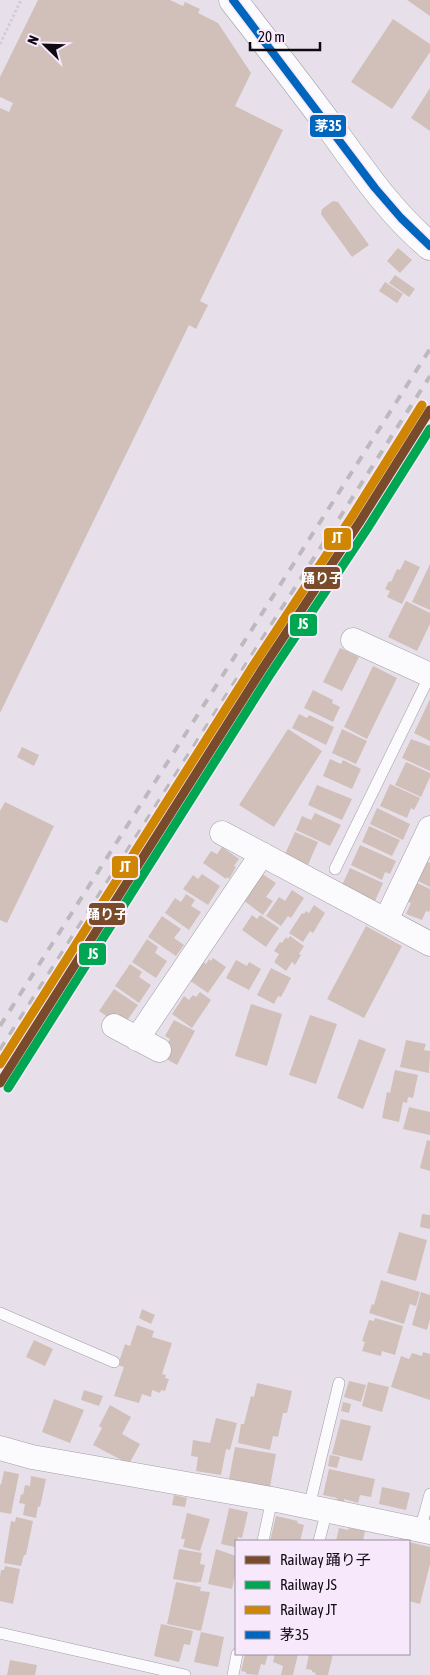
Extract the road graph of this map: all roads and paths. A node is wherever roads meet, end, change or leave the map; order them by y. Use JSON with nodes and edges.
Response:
{"nodes":[{"id":1,"x":21,"y":0,"type":"edge"},
{"id":2,"x":233,"y":0,"type":"edge"},
{"id":3,"x":0,"y":44,"type":"edge"},
{"id":4,"x":430,"y":246,"type":"edge"},
{"id":5,"x":353,"y":640,"type":"dead end"},
{"id":6,"x":430,"y":675,"type":"edge"},
{"id":7,"x":222,"y":833,"type":"dead end"},
{"id":8,"x":427,"y":839,"type":"edge"},
{"id":9,"x":262,"y":854,"type":"junction"},
{"id":10,"x":335,"y":870,"type":"dead end"},
{"id":11,"x":386,"y":920,"type":"junction"},
{"id":12,"x":430,"y":944,"type":"edge"},
{"id":13,"x":114,"y":1026,"type":"dead end"},
{"id":14,"x":138,"y":1039,"type":"junction"},
{"id":15,"x":159,"y":1050,"type":"dead end"},
{"id":16,"x":0,"y":1313,"type":"edge"},
{"id":17,"x":114,"y":1362,"type":"dead end"},
{"id":18,"x":339,"y":1383,"type":"dead end"},
{"id":19,"x":0,"y":1448,"type":"edge"},
{"id":20,"x":430,"y":1494,"type":"edge"},
{"id":21,"x":272,"y":1499,"type":"junction"},
{"id":22,"x":318,"y":1509,"type":"junction"},
{"id":23,"x":425,"y":1531,"type":"edge"},
{"id":24,"x":263,"y":1540,"type":"edge"},
{"id":25,"x":319,"y":1540,"type":"edge"},
{"id":26,"x":0,"y":1633,"type":"edge"},
{"id":27,"x":237,"y":1655,"type":"edge"},
{"id":28,"x":185,"y":1675,"type":"edge"},
{"id":29,"x":232,"y":1675,"type":"edge"}],
"edges":[{"from":1,"to":3,"type":"path"},
{"from":2,"to":4,"type":"street"},
{"from":5,"to":6,"type":"street"},
{"from":6,"to":10,"type":"lane"},
{"from":7,"to":9,"type":"street"},
{"from":8,"to":11,"type":"street"},
{"from":9,"to":11,"type":"street"},
{"from":9,"to":14,"type":"street"},
{"from":11,"to":12,"type":"street"},
{"from":13,"to":14,"type":"street"},
{"from":14,"to":15,"type":"street"},
{"from":16,"to":17,"type":"lane"},
{"from":18,"to":22,"type":"lane"},
{"from":19,"to":21,"type":"street"},
{"from":20,"to":23,"type":"lane"},
{"from":21,"to":22,"type":"street"},
{"from":21,"to":24,"type":"lane"},
{"from":22,"to":23,"type":"street"},
{"from":22,"to":25,"type":"lane"},
{"from":26,"to":28,"type":"lane"},
{"from":27,"to":29,"type":"lane"}]}
